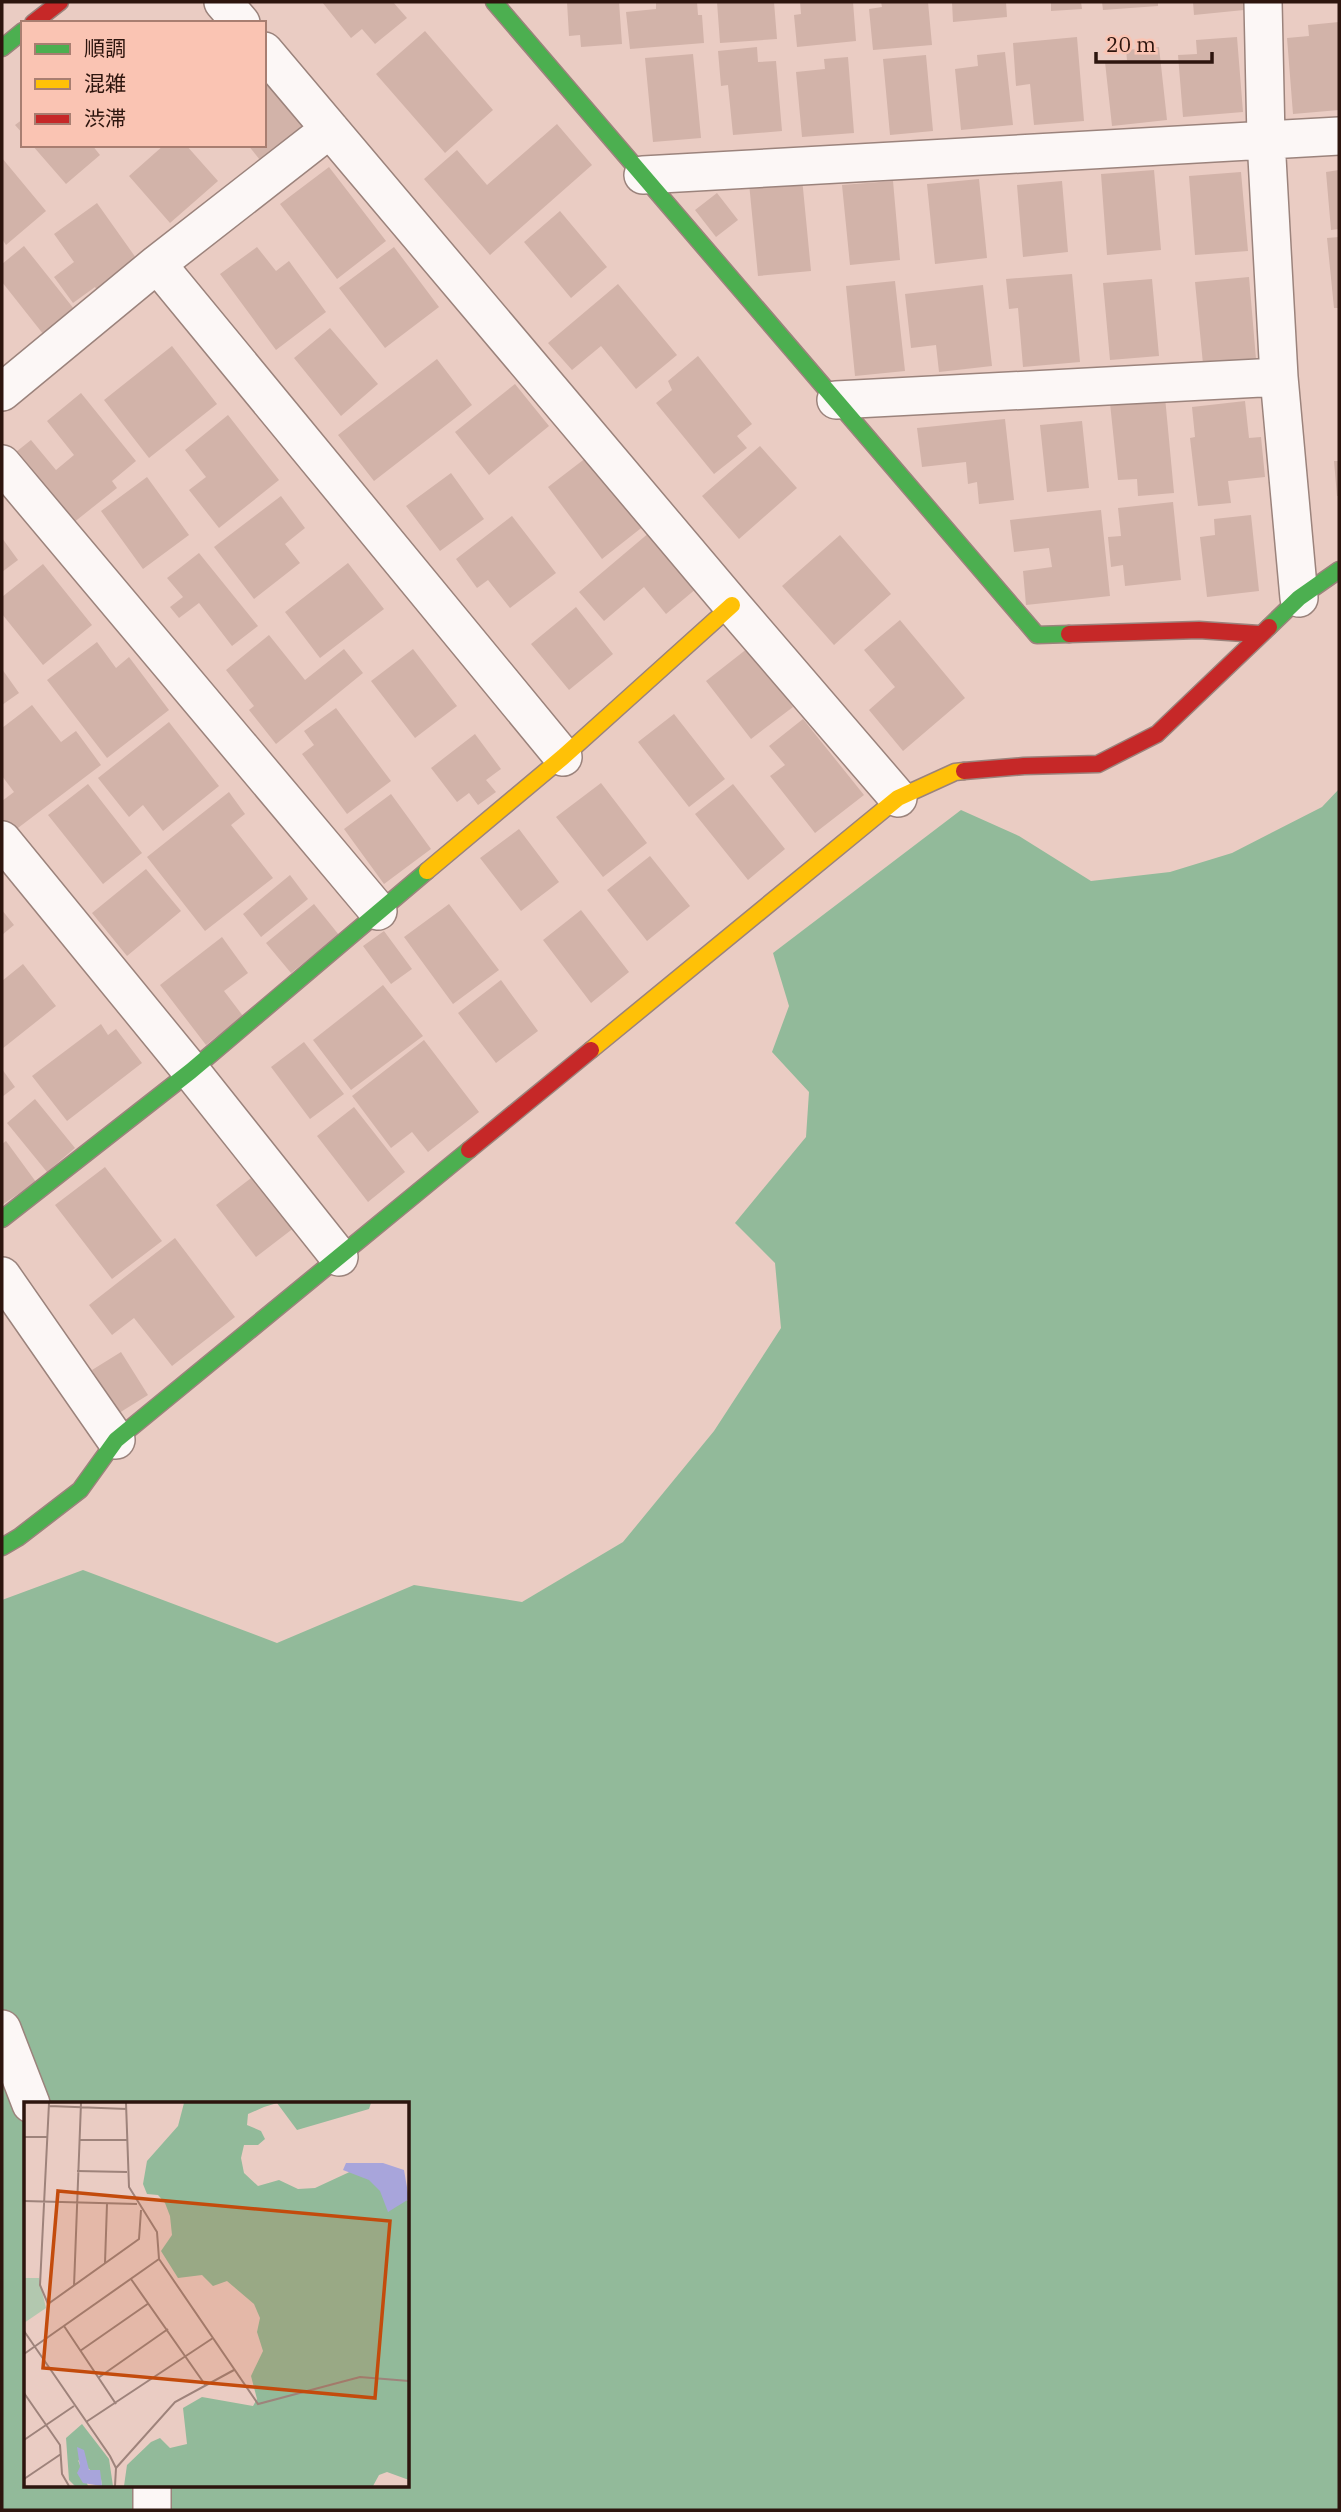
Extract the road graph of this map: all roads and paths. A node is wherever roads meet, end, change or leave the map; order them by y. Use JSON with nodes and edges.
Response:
{"nodes":[{"id":1,"x":60,"y":2,"type":"edge"},
{"id":2,"x":223,"y":2,"type":"edge"},
{"id":3,"x":494,"y":2,"type":"edge"},
{"id":4,"x":1263,"y":2,"type":"edge"},
{"id":5,"x":36,"y":21,"type":"edge"},
{"id":6,"x":239,"y":21,"type":"edge"},
{"id":7,"x":21,"y":33,"type":"edge"},
{"id":8,"x":2,"y":48,"type":"edge"},
{"id":9,"x":266,"y":53,"type":"edge"},
{"id":10,"x":330,"y":129,"type":"junction"},
{"id":11,"x":1339,"y":136,"type":"edge"},
{"id":12,"x":1266,"y":139,"type":"junction"},
{"id":13,"x":643,"y":176,"type":"junction"},
{"id":14,"x":157,"y":264,"type":"junction"},
{"id":15,"x":1279,"y":377,"type":"junction"},
{"id":16,"x":2,"y":392,"type":"edge"},
{"id":17,"x":836,"y":400,"type":"junction"},
{"id":18,"x":2,"y":464,"type":"edge"},
{"id":19,"x":1339,"y":570,"type":"edge"},
{"id":20,"x":1299,"y":598,"type":"junction"},
{"id":21,"x":732,"y":605,"type":"junction"},
{"id":22,"x":1259,"y":634,"type":"junction"},
{"id":23,"x":563,"y":757,"type":"junction"},
{"id":24,"x":898,"y":799,"type":"junction"},
{"id":25,"x":2,"y":840,"type":"edge"},
{"id":26,"x":378,"y":911,"type":"junction"},
{"id":27,"x":191,"y":1071,"type":"junction"},
{"id":28,"x":2,"y":1219,"type":"edge"},
{"id":29,"x":339,"y":1257,"type":"junction"},
{"id":30,"x":2,"y":1276,"type":"edge"},
{"id":31,"x":117,"y":1440,"type":"junction"},
{"id":32,"x":2,"y":1547,"type":"edge"},
{"id":33,"x":2,"y":2029,"type":"edge"},
{"id":34,"x":30,"y":2102,"type":"edge"},
{"id":35,"x":152,"y":2488,"type":"edge"},
{"id":36,"x":152,"y":2510,"type":"edge"}],
"edges":[{"from":1,"to":5,"type":"street"},
{"from":2,"to":6,"type":"street"},
{"from":3,"to":13,"type":"street"},
{"from":4,"to":12,"type":"street"},
{"from":7,"to":8,"type":"street"},
{"from":9,"to":10,"type":"street"},
{"from":10,"to":14,"type":"street"},
{"from":10,"to":21,"type":"street"},
{"from":11,"to":12,"type":"street"},
{"from":12,"to":13,"type":"street"},
{"from":12,"to":15,"type":"street"},
{"from":13,"to":17,"type":"street"},
{"from":14,"to":16,"type":"street"},
{"from":14,"to":23,"type":"street"},
{"from":15,"to":17,"type":"street"},
{"from":15,"to":20,"type":"street"},
{"from":17,"to":22,"type":"street"},
{"from":18,"to":26,"type":"street"},
{"from":19,"to":20,"type":"street"},
{"from":20,"to":22,"type":"street"},
{"from":21,"to":23,"type":"street"},
{"from":21,"to":24,"type":"street"},
{"from":22,"to":24,"type":"street"},
{"from":23,"to":26,"type":"street"},
{"from":24,"to":29,"type":"street"},
{"from":25,"to":27,"type":"street"},
{"from":26,"to":27,"type":"street"},
{"from":27,"to":28,"type":"street"},
{"from":27,"to":29,"type":"street"},
{"from":29,"to":31,"type":"street"},
{"from":30,"to":31,"type":"street"},
{"from":31,"to":32,"type":"street"},
{"from":33,"to":34,"type":"street"},
{"from":35,"to":36,"type":"street"}]}
